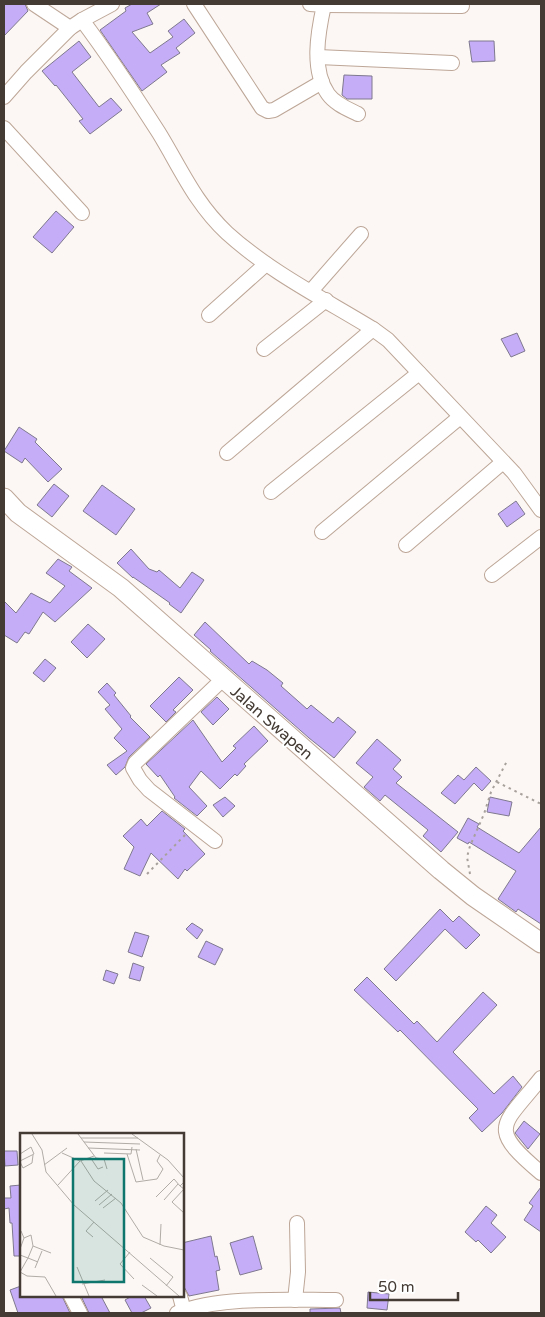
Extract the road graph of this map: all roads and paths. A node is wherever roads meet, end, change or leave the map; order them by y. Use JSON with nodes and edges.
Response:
{"nodes":[{"id":1,"x":34,"y":4,"type":"edge"},
{"id":2,"x":112,"y":4,"type":"edge"},
{"id":3,"x":194,"y":4,"type":"edge"},
{"id":4,"x":317,"y":5,"type":"edge"},
{"id":5,"x":462,"y":6,"type":"dead end"},
{"id":6,"x":82,"y":20,"type":"junction"},
{"id":7,"x":70,"y":28,"type":"junction"},
{"id":8,"x":318,"y":57,"type":"junction"},
{"id":9,"x":452,"y":63,"type":"dead end"},
{"id":10,"x":322,"y":82,"type":"junction"},
{"id":11,"x":4,"y":97,"type":"edge"},
{"id":12,"x":358,"y":114,"type":"dead end"},
{"id":13,"x":4,"y":128,"type":"edge"},
{"id":14,"x":82,"y":214,"type":"dead end"},
{"id":15,"x":361,"y":234,"type":"dead end"},
{"id":16,"x":266,"y":264,"type":"junction"},
{"id":17,"x":311,"y":291,"type":"junction"},
{"id":18,"x":326,"y":300,"type":"junction"},
{"id":19,"x":209,"y":315,"type":"dead end"},
{"id":20,"x":373,"y":329,"type":"junction"},
{"id":21,"x":264,"y":349,"type":"dead end"},
{"id":22,"x":420,"y":373,"type":"junction"},
{"id":23,"x":460,"y":417,"type":"junction"},
{"id":24,"x":227,"y":452,"type":"dead end"},
{"id":25,"x":503,"y":462,"type":"junction"},
{"id":26,"x":271,"y":492,"type":"dead end"},
{"id":27,"x":4,"y":498,"type":"edge"},
{"id":28,"x":541,"y":510,"type":"edge"},
{"id":29,"x":322,"y":532,"type":"dead end"},
{"id":30,"x":541,"y":537,"type":"edge"},
{"id":31,"x":406,"y":545,"type":"dead end"},
{"id":32,"x":492,"y":575,"type":"dead end"},
{"id":33,"x":223,"y":679,"type":"junction"},
{"id":34,"x":508,"y":761,"type":"dead end"},
{"id":35,"x":497,"y":782,"type":"junction"},
{"id":36,"x":541,"y":804,"type":"edge"},
{"id":37,"x":194,"y":824,"type":"junction"},
{"id":38,"x":215,"y":841,"type":"dead end"},
{"id":39,"x":147,"y":874,"type":"dead end"},
{"id":40,"x":473,"y":896,"type":"junction"},
{"id":41,"x":541,"y":943,"type":"edge"},
{"id":42,"x":541,"y":1078,"type":"edge"},
{"id":43,"x":541,"y":1173,"type":"edge"},
{"id":44,"x":297,"y":1223,"type":"dead end"},
{"id":45,"x":72,"y":1297,"type":"edge"},
{"id":46,"x":181,"y":1297,"type":"edge"},
{"id":47,"x":295,"y":1300,"type":"junction"},
{"id":48,"x":336,"y":1300,"type":"dead end"},
{"id":49,"x":189,"y":1311,"type":"edge"},
{"id":50,"x":80,"y":1313,"type":"edge"}],
"edges":[{"from":1,"to":7,"type":"street"},
{"from":2,"to":6,"type":"street"},
{"from":3,"to":10,"type":"street"},
{"from":4,"to":5,"type":"street"},
{"from":4,"to":8,"type":"street"},
{"from":6,"to":7,"type":"street"},
{"from":6,"to":16,"type":"street"},
{"from":7,"to":11,"type":"street"},
{"from":8,"to":9,"type":"street"},
{"from":8,"to":10,"type":"street"},
{"from":10,"to":12,"type":"street"},
{"from":13,"to":14,"type":"street"},
{"from":15,"to":17,"type":"street"},
{"from":16,"to":17,"type":"street"},
{"from":16,"to":19,"type":"street"},
{"from":17,"to":18,"type":"street"},
{"from":18,"to":20,"type":"street"},
{"from":18,"to":21,"type":"street"},
{"from":20,"to":22,"type":"street"},
{"from":20,"to":24,"type":"street"},
{"from":22,"to":23,"type":"street"},
{"from":22,"to":26,"type":"street"},
{"from":23,"to":25,"type":"street"},
{"from":23,"to":29,"type":"street"},
{"from":25,"to":28,"type":"street"},
{"from":25,"to":31,"type":"street"},
{"from":27,"to":33,"type":"main road","name":"Jalan Swapen"},
{"from":30,"to":32,"type":"street"},
{"from":33,"to":37,"type":"street"},
{"from":33,"to":40,"type":"main road","name":"Jalan Swapen"},
{"from":34,"to":35,"type":"path"},
{"from":35,"to":36,"type":"path"},
{"from":35,"to":40,"type":"path"},
{"from":37,"to":38,"type":"street"},
{"from":37,"to":39,"type":"path"},
{"from":40,"to":41,"type":"main road","name":"Jalan Swapen"},
{"from":42,"to":43,"type":"street"},
{"from":44,"to":47,"type":"street"},
{"from":45,"to":50,"type":"street"},
{"from":46,"to":49,"type":"street"},
{"from":47,"to":48,"type":"street"},
{"from":47,"to":49,"type":"street"}]}
